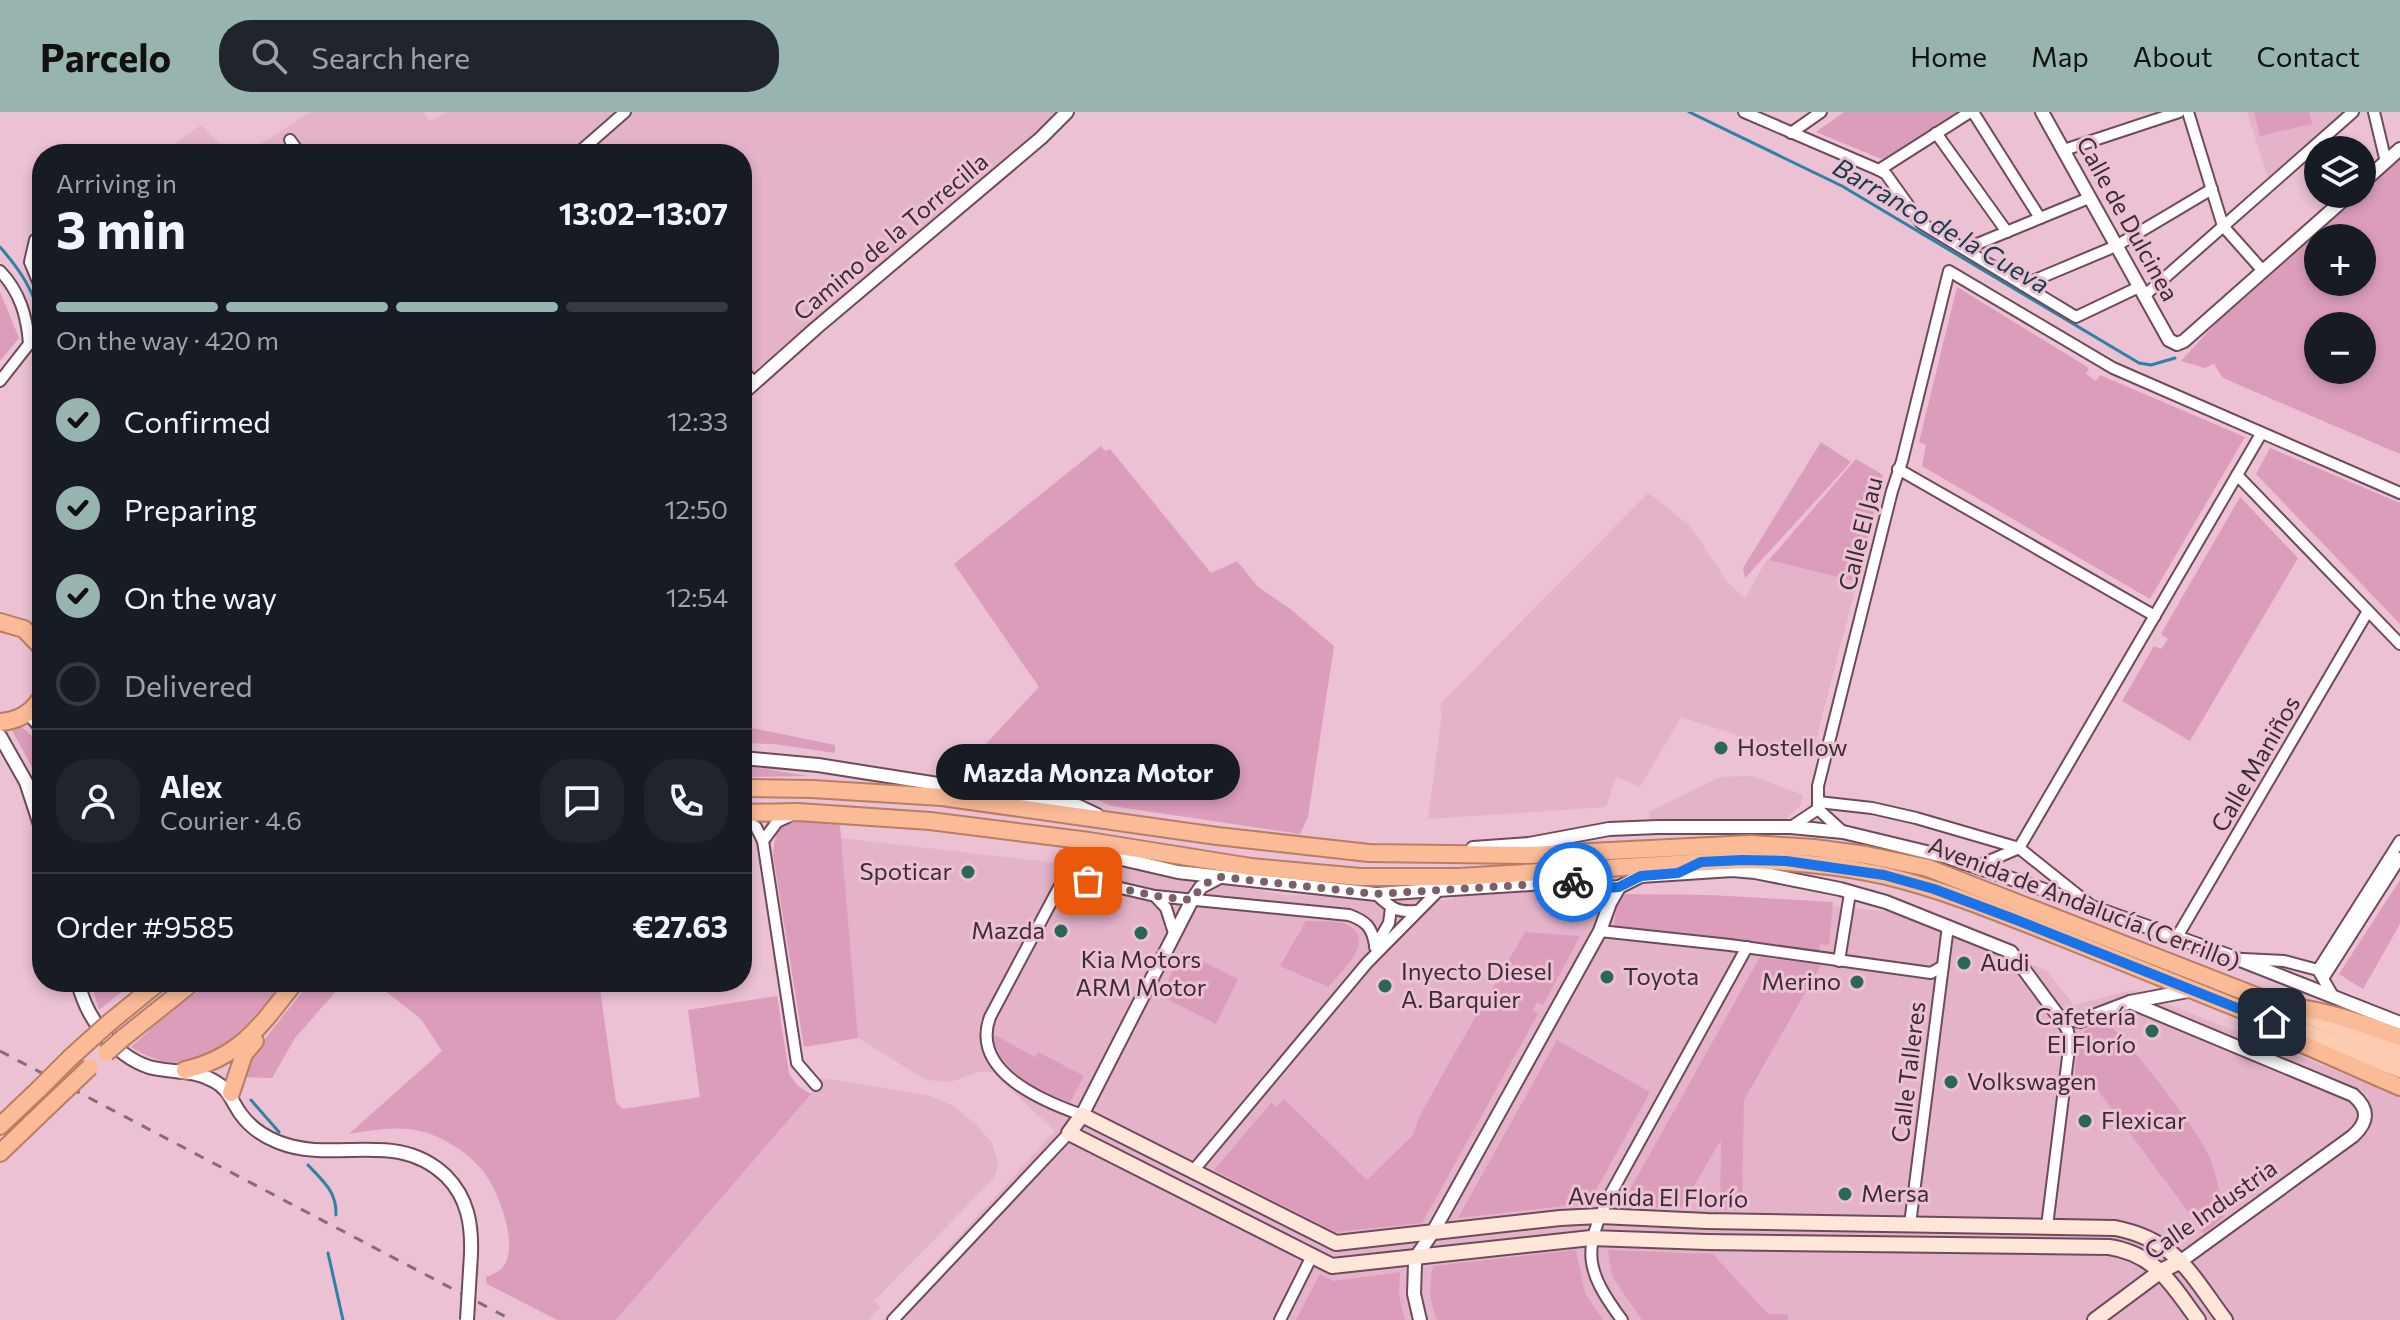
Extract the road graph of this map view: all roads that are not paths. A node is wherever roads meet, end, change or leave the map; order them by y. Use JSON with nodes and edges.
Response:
{"nodes":[{"id":1,"x":625,"y":112,"type":"edge"},
{"id":2,"x":1067,"y":112,"type":"edge"},
{"id":3,"x":1744,"y":112,"type":"edge"},
{"id":4,"x":1821,"y":112,"type":"edge"},
{"id":5,"x":1972,"y":112,"type":"edge"},
{"id":6,"x":2042,"y":112,"type":"edge"},
{"id":7,"x":2179,"y":112,"type":"edge"},
{"id":8,"x":2188,"y":112,"type":"edge"},
{"id":9,"x":2353,"y":112,"type":"edge"},
{"id":10,"x":2374,"y":112,"type":"edge"},
{"id":11,"x":1791,"y":133,"type":"junction"},
{"id":12,"x":1936,"y":133,"type":"junction"},
{"id":13,"x":290,"y":140,"type":"dead end"},
{"id":14,"x":293,"y":144,"type":"edge"},
{"id":15,"x":588,"y":144,"type":"edge"},
{"id":16,"x":2400,"y":149,"type":"edge"},
{"id":17,"x":2064,"y":150,"type":"junction"},
{"id":18,"x":2386,"y":162,"type":"junction"},
{"id":19,"x":1879,"y":170,"type":"junction"},
{"id":20,"x":2376,"y":171,"type":"edge"},
{"id":21,"x":2212,"y":189,"type":"junction"},
{"id":22,"x":2089,"y":198,"type":"junction"},
{"id":23,"x":2334,"y":208,"type":"edge"},
{"id":24,"x":2040,"y":218,"type":"junction"},
{"id":25,"x":2223,"y":226,"type":"junction"},
{"id":26,"x":2007,"y":232,"type":"junction"},
{"id":27,"x":2116,"y":246,"type":"junction"},
{"id":28,"x":1965,"y":249,"type":"junction"},
{"id":29,"x":0,"y":271,"type":"edge"},
{"id":30,"x":2263,"y":271,"type":"junction"},
{"id":31,"x":2023,"y":285,"type":"junction"},
{"id":32,"x":2141,"y":291,"type":"junction"},
{"id":33,"x":0,"y":381,"type":"edge"},
{"id":34,"x":752,"y":381,"type":"edge"},
{"id":35,"x":754,"y":383,"type":"joint"},
{"id":36,"x":2261,"y":434,"type":"junction"},
{"id":37,"x":1898,"y":469,"type":"junction"},
{"id":38,"x":2237,"y":475,"type":"junction"},
{"id":39,"x":2400,"y":493,"type":"edge"},
{"id":40,"x":2368,"y":611,"type":"junction"},
{"id":41,"x":2155,"y":616,"type":"junction"},
{"id":42,"x":4,"y":621,"type":"edge"},
{"id":43,"x":32,"y":635,"type":"edge"},
{"id":44,"x":2400,"y":644,"type":"edge"},
{"id":45,"x":32,"y":707,"type":"edge"},
{"id":46,"x":27,"y":713,"type":"junction"},
{"id":47,"x":32,"y":719,"type":"edge"},
{"id":48,"x":0,"y":722,"type":"edge"},
{"id":49,"x":0,"y":736,"type":"edge"},
{"id":50,"x":752,"y":759,"type":"edge"},
{"id":51,"x":752,"y":788,"type":"edge"},
{"id":52,"x":32,"y":800,"type":"edge"},
{"id":53,"x":1818,"y":806,"type":"junction"},
{"id":54,"x":798,"y":812,"type":"junction"},
{"id":55,"x":752,"y":815,"type":"edge"},
{"id":56,"x":1105,"y":818,"type":"junction"},
{"id":57,"x":752,"y":824,"type":"edge"},
{"id":58,"x":1791,"y":827,"type":"junction"},
{"id":59,"x":1621,"y":829,"type":"junction"},
{"id":60,"x":1843,"y":832,"type":"junction"},
{"id":61,"x":1591,"y":833,"type":"junction"},
{"id":62,"x":1991,"y":840,"type":"junction"},
{"id":63,"x":763,"y":841,"type":"junction"},
{"id":64,"x":1089,"y":841,"type":"junction"},
{"id":65,"x":2400,"y":841,"type":"edge"},
{"id":66,"x":2019,"y":848,"type":"junction"},
{"id":67,"x":1918,"y":850,"type":"junction"},
{"id":68,"x":1435,"y":856,"type":"junction"},
{"id":69,"x":1994,"y":857,"type":"junction"},
{"id":70,"x":2400,"y":858,"type":"edge"},
{"id":71,"x":1701,"y":862,"type":"junction"},
{"id":72,"x":1977,"y":866,"type":"junction"},
{"id":73,"x":1251,"y":867,"type":"junction"},
{"id":74,"x":1629,"y":871,"type":"junction"},
{"id":75,"x":1178,"y":872,"type":"junction"},
{"id":76,"x":1587,"y":872,"type":"junction"},
{"id":77,"x":1678,"y":873,"type":"junction"},
{"id":78,"x":1221,"y":877,"type":"junction"},
{"id":79,"x":1962,"y":880,"type":"junction"},
{"id":80,"x":1282,"y":885,"type":"junction"},
{"id":81,"x":1440,"y":889,"type":"junction"},
{"id":82,"x":1850,"y":893,"type":"junction"},
{"id":83,"x":1376,"y":894,"type":"junction"},
{"id":84,"x":1155,"y":896,"type":"junction"},
{"id":85,"x":1192,"y":900,"type":"junction"},
{"id":86,"x":2091,"y":906,"type":"junction"},
{"id":87,"x":1391,"y":908,"type":"junction"},
{"id":88,"x":1416,"y":911,"type":"junction"},
{"id":89,"x":1604,"y":917,"type":"junction"},
{"id":90,"x":1948,"y":926,"type":"junction"},
{"id":91,"x":1600,"y":931,"type":"junction"},
{"id":92,"x":1174,"y":933,"type":"junction"},
{"id":93,"x":2177,"y":937,"type":"junction"},
{"id":94,"x":1375,"y":945,"type":"junction"},
{"id":95,"x":1747,"y":947,"type":"junction"},
{"id":96,"x":2235,"y":958,"type":"junction"},
{"id":97,"x":1839,"y":961,"type":"junction"},
{"id":98,"x":1367,"y":963,"type":"junction"},
{"id":99,"x":1943,"y":966,"type":"junction"},
{"id":100,"x":2321,"y":974,"type":"junction"},
{"id":101,"x":2193,"y":990,"type":"junction"},
{"id":102,"x":82,"y":992,"type":"edge"},
{"id":103,"x":147,"y":992,"type":"edge"},
{"id":104,"x":180,"y":992,"type":"edge"},
{"id":105,"x":287,"y":992,"type":"edge"},
{"id":106,"x":2333,"y":996,"type":"junction"},
{"id":107,"x":2130,"y":1002,"type":"junction"},
{"id":108,"x":2279,"y":1005,"type":"junction"},
{"id":109,"x":2059,"y":1017,"type":"junction"},
{"id":110,"x":2272,"y":1022,"type":"junction"},
{"id":111,"x":2400,"y":1023,"type":"edge"},
{"id":112,"x":262,"y":1025,"type":"junction"},
{"id":113,"x":2400,"y":1037,"type":"edge"},
{"id":114,"x":2400,"y":1053,"type":"edge"},
{"id":115,"x":2400,"y":1069,"type":"edge"},
{"id":116,"x":185,"y":1070,"type":"junction"},
{"id":117,"x":816,"y":1085,"type":"dead end"},
{"id":118,"x":2400,"y":1087,"type":"edge"},
{"id":119,"x":231,"y":1093,"type":"junction"},
{"id":120,"x":1082,"y":1115,"type":"junction"},
{"id":121,"x":0,"y":1126,"type":"edge"},
{"id":122,"x":1069,"y":1133,"type":"junction"},
{"id":123,"x":0,"y":1153,"type":"edge"},
{"id":124,"x":1193,"y":1171,"type":"junction"},
{"id":125,"x":1183,"y":1191,"type":"junction"},
{"id":126,"x":1600,"y":1216,"type":"junction"},
{"id":127,"x":1910,"y":1224,"type":"junction"},
{"id":128,"x":2047,"y":1226,"type":"junction"},
{"id":129,"x":1433,"y":1232,"type":"junction"},
{"id":130,"x":1322,"y":1238,"type":"junction"},
{"id":131,"x":1591,"y":1238,"type":"junction"},
{"id":132,"x":1909,"y":1246,"type":"junction"},
{"id":133,"x":2045,"y":1247,"type":"junction"},
{"id":134,"x":1416,"y":1257,"type":"junction"},
{"id":135,"x":1311,"y":1258,"type":"junction"},
{"id":136,"x":2181,"y":1261,"type":"junction"},
{"id":137,"x":2161,"y":1271,"type":"junction"},
{"id":138,"x":467,"y":1320,"type":"edge"},
{"id":139,"x":893,"y":1320,"type":"edge"},
{"id":140,"x":1280,"y":1320,"type":"edge"},
{"id":141,"x":1420,"y":1320,"type":"edge"},
{"id":142,"x":1622,"y":1320,"type":"edge"},
{"id":143,"x":2095,"y":1320,"type":"edge"},
{"id":144,"x":2198,"y":1320,"type":"edge"},
{"id":145,"x":2225,"y":1320,"type":"edge"}],
"edges":[{"from":1,"to":15,"type":"street"},
{"from":2,"to":35,"type":"street","name":"Camino de la Torrecilla"},
{"from":3,"to":11,"type":"street"},
{"from":4,"to":11,"type":"street"},
{"from":5,"to":12,"type":"street"},
{"from":5,"to":24,"type":"street"},
{"from":6,"to":17,"type":"street","name":"Calle de Dulcinea"},
{"from":7,"to":17,"type":"street"},
{"from":8,"to":21,"type":"street"},
{"from":9,"to":25,"type":"street"},
{"from":10,"to":18,"type":"street"},
{"from":11,"to":19,"type":"street"},
{"from":12,"to":19,"type":"street"},
{"from":12,"to":26,"type":"street"},
{"from":13,"to":14,"type":"street"},
{"from":16,"to":18,"type":"street"},
{"from":17,"to":22,"type":"street","name":"Calle de Dulcinea"},
{"from":18,"to":20,"type":"street"},
{"from":19,"to":28,"type":"street"},
{"from":21,"to":25,"type":"street"},
{"from":21,"to":27,"type":"street"},
{"from":22,"to":24,"type":"street"},
{"from":22,"to":27,"type":"street","name":"Calle de Dulcinea"},
{"from":23,"to":30,"type":"street"},
{"from":24,"to":26,"type":"street"},
{"from":25,"to":30,"type":"street"},
{"from":25,"to":32,"type":"street"},
{"from":26,"to":28,"type":"street"},
{"from":27,"to":31,"type":"street"},
{"from":27,"to":32,"type":"street","name":"Calle de Dulcinea"},
{"from":28,"to":31,"type":"street"},
{"from":29,"to":33,"type":"street"},
{"from":30,"to":32,"type":"street","name":"Calle de Dulcinea"},
{"from":31,"to":32,"type":"street"},
{"from":34,"to":35,"type":"street"},
{"from":36,"to":37,"type":"street","name":"Calle El Jau"},
{"from":36,"to":38,"type":"street"},
{"from":36,"to":39,"type":"street"},
{"from":37,"to":41,"type":"street"},
{"from":37,"to":53,"type":"street","name":"Calle El Jau"},
{"from":38,"to":40,"type":"street"},
{"from":38,"to":41,"type":"street"},
{"from":40,"to":44,"type":"street"},
{"from":40,"to":93,"type":"street","name":"Calle Maniños"},
{"from":41,"to":66,"type":"street"},
{"from":42,"to":43,"type":"highway"},
{"from":45,"to":46,"type":"highway"},
{"from":46,"to":47,"type":"street"},
{"from":46,"to":48,"type":"highway"},
{"from":49,"to":52,"type":"street"},
{"from":50,"to":56,"type":"street"},
{"from":51,"to":56,"type":"highway","name":"Avenida de Andalucía (Cerrillo)"},
{"from":53,"to":58,"type":"street"},
{"from":53,"to":60,"type":"street"},
{"from":53,"to":62,"type":"street"},
{"from":54,"to":55,"type":"highway","name":"Avenida de Andalucía (Cerrillo)"},
{"from":54,"to":63,"type":"street"},
{"from":54,"to":64,"type":"highway","name":"Avenida de Andalucía (Cerrillo)"},
{"from":56,"to":68,"type":"highway","name":"Avenida de Andalucía (Cerrillo)"},
{"from":57,"to":63,"type":"street"},
{"from":58,"to":59,"type":"street","name":"Avenida de Andalucía (Cerrillo)"},
{"from":58,"to":60,"type":"street","name":"Avenida de Andalucía (Cerrillo)"},
{"from":59,"to":61,"type":"street","name":"Avenida de Andalucía (Cerrillo)"},
{"from":59,"to":74,"type":"street"},
{"from":60,"to":67,"type":"street","name":"Avenida de Andalucía (Cerrillo)"},
{"from":61,"to":68,"type":"street","name":"Avenida de Andalucía (Cerrillo)"},
{"from":61,"to":76,"type":"street"},
{"from":62,"to":66,"type":"street"},
{"from":62,"to":69,"type":"street"},
{"from":63,"to":117,"type":"street"},
{"from":64,"to":73,"type":"highway","name":"Avenida de Andalucía (Cerrillo)"},
{"from":64,"to":75,"type":"street","name":"Avenida de Andalucía (Cerrillo)"},
{"from":65,"to":100,"type":"street"},
{"from":66,"to":69,"type":"street"},
{"from":66,"to":86,"type":"street"},
{"from":67,"to":72,"type":"street","name":"Avenida de Andalucía (Cerrillo)"},
{"from":67,"to":79,"type":"street"},
{"from":68,"to":76,"type":"highway","name":"Avenida de Andalucía (Cerrillo)"},
{"from":69,"to":72,"type":"street"},
{"from":70,"to":100,"type":"street"},
{"from":71,"to":74,"type":"highway","name":"Avenida de Andalucía (Cerrillo)"},
{"from":71,"to":77,"type":"street"},
{"from":71,"to":101,"type":"highway","name":"Avenida de Andalucía (Cerrillo)"},
{"from":72,"to":86,"type":"street","name":"Avenida de Andalucía (Cerrillo)"},
{"from":73,"to":76,"type":"highway","name":"Avenida de Andalucía (Cerrillo)"},
{"from":73,"to":80,"type":"street"},
{"from":74,"to":76,"type":"highway","name":"Avenida de Andalucía (Cerrillo)"},
{"from":74,"to":76,"type":"street","name":"Avenida de Andalucía (Cerrillo)"},
{"from":74,"to":77,"type":"street","name":"Avenida de Andalucía (Cerrillo)"},
{"from":74,"to":79,"type":"highway","name":"Avenida de Andalucía (Cerrillo)"},
{"from":74,"to":89,"type":"street"},
{"from":75,"to":78,"type":"street","name":"Avenida de Andalucía (Cerrillo)"},
{"from":75,"to":85,"type":"street"},
{"from":76,"to":81,"type":"street","name":"Avenida de Andalucía (Cerrillo)"},
{"from":76,"to":89,"type":"street"},
{"from":77,"to":82,"type":"street","name":"Avenida de Andalucía (Cerrillo)"},
{"from":78,"to":80,"type":"street","name":"Avenida de Andalucía (Cerrillo)"},
{"from":78,"to":85,"type":"street"},
{"from":79,"to":108,"type":"highway","name":"Avenida de Andalucía (Cerrillo)"},
{"from":80,"to":83,"type":"street","name":"Avenida de Andalucía (Cerrillo)"},
{"from":81,"to":83,"type":"street","name":"Avenida de Andalucía (Cerrillo)"},
{"from":81,"to":88,"type":"street"},
{"from":82,"to":90,"type":"street","name":"Avenida de Andalucía (Cerrillo)"},
{"from":82,"to":97,"type":"street"},
{"from":83,"to":87,"type":"street"},
{"from":84,"to":85,"type":"street"},
{"from":84,"to":92,"type":"street"},
{"from":84,"to":120,"type":"street"},
{"from":85,"to":92,"type":"street"},
{"from":85,"to":94,"type":"street"},
{"from":86,"to":93,"type":"street","name":"Avenida de Andalucía (Cerrillo)"},
{"from":87,"to":88,"type":"street"},
{"from":87,"to":94,"type":"street"},
{"from":88,"to":98,"type":"street"},
{"from":89,"to":91,"type":"street"},
{"from":90,"to":99,"type":"street","name":"Calle Talleres"},
{"from":90,"to":109,"type":"street","name":"Avenida de Andalucía (Cerrillo)"},
{"from":91,"to":95,"type":"street"},
{"from":91,"to":129,"type":"street"},
{"from":92,"to":120,"type":"street"},
{"from":93,"to":96,"type":"street","name":"Avenida de Andalucía (Cerrillo)"},
{"from":94,"to":98,"type":"street"},
{"from":95,"to":97,"type":"street"},
{"from":95,"to":126,"type":"street"},
{"from":96,"to":100,"type":"street"},
{"from":96,"to":106,"type":"street","name":"Avenida de Andalucía (Cerrillo)"},
{"from":97,"to":99,"type":"street"},
{"from":98,"to":124,"type":"street"},
{"from":99,"to":127,"type":"street","name":"Calle Talleres"},
{"from":100,"to":106,"type":"street"},
{"from":101,"to":107,"type":"street"},
{"from":101,"to":110,"type":"highway","name":"Avenida de Andalucía (Cerrillo)"},
{"from":102,"to":116,"type":"street"},
{"from":103,"to":121,"type":"highway","bridge":true},
{"from":104,"to":123,"type":"highway","bridge":true},
{"from":105,"to":112,"type":"highway"},
{"from":106,"to":111,"type":"street","name":"Avenida de Andalucía (Cerrillo)"},
{"from":107,"to":109,"type":"street"},
{"from":107,"to":136,"type":"street","name":"Calle Industria"},
{"from":108,"to":113,"type":"highway","name":"Avenida de Andalucía (Cerrillo)"},
{"from":108,"to":114,"type":"main road","name":"Avenida de Andalucía (Cerrillo)"},
{"from":109,"to":128,"type":"street"},
{"from":110,"to":115,"type":"main road","name":"Avenida de Andalucía (Cerrillo)"},
{"from":110,"to":118,"type":"highway","name":"Avenida de Andalucía (Cerrillo)"},
{"from":112,"to":116,"type":"highway"},
{"from":112,"to":119,"type":"highway"},
{"from":116,"to":119,"type":"street"},
{"from":119,"to":138,"type":"street","bridge":true},
{"from":120,"to":122,"type":"main road"},
{"from":120,"to":124,"type":"main road","name":"Avenida El Florío"},
{"from":122,"to":125,"type":"main road","name":"Avenida El Florío"},
{"from":122,"to":139,"type":"street"},
{"from":124,"to":125,"type":"main road"},
{"from":124,"to":130,"type":"main road","name":"Avenida El Florío"},
{"from":125,"to":135,"type":"main road","name":"Avenida El Florío"},
{"from":126,"to":127,"type":"main road","name":"Avenida El Florío"},
{"from":126,"to":129,"type":"main road","name":"Avenida El Florío"},
{"from":126,"to":131,"type":"street"},
{"from":127,"to":128,"type":"main road","name":"Avenida El Florío"},
{"from":127,"to":132,"type":"main road"},
{"from":128,"to":133,"type":"main road"},
{"from":128,"to":136,"type":"main road","name":"Avenida El Florío"},
{"from":129,"to":130,"type":"main road","name":"Avenida El Florío"},
{"from":129,"to":134,"type":"street"},
{"from":130,"to":135,"type":"main road"},
{"from":131,"to":132,"type":"main road","name":"Avenida El Florío"},
{"from":131,"to":134,"type":"main road","name":"Avenida El Florío"},
{"from":131,"to":142,"type":"street"},
{"from":132,"to":133,"type":"main road","name":"Avenida El Florío"},
{"from":133,"to":137,"type":"main road","name":"Avenida El Florío"},
{"from":134,"to":135,"type":"main road","name":"Avenida El Florío"},
{"from":134,"to":141,"type":"street"},
{"from":135,"to":140,"type":"street"},
{"from":136,"to":137,"type":"main road","name":"Calle Industria"},
{"from":136,"to":145,"type":"main road","name":"Avenida El Florío"},
{"from":137,"to":143,"type":"main road","name":"Calle Industria"},
{"from":137,"to":144,"type":"main road","name":"Avenida El Florío"}]}
